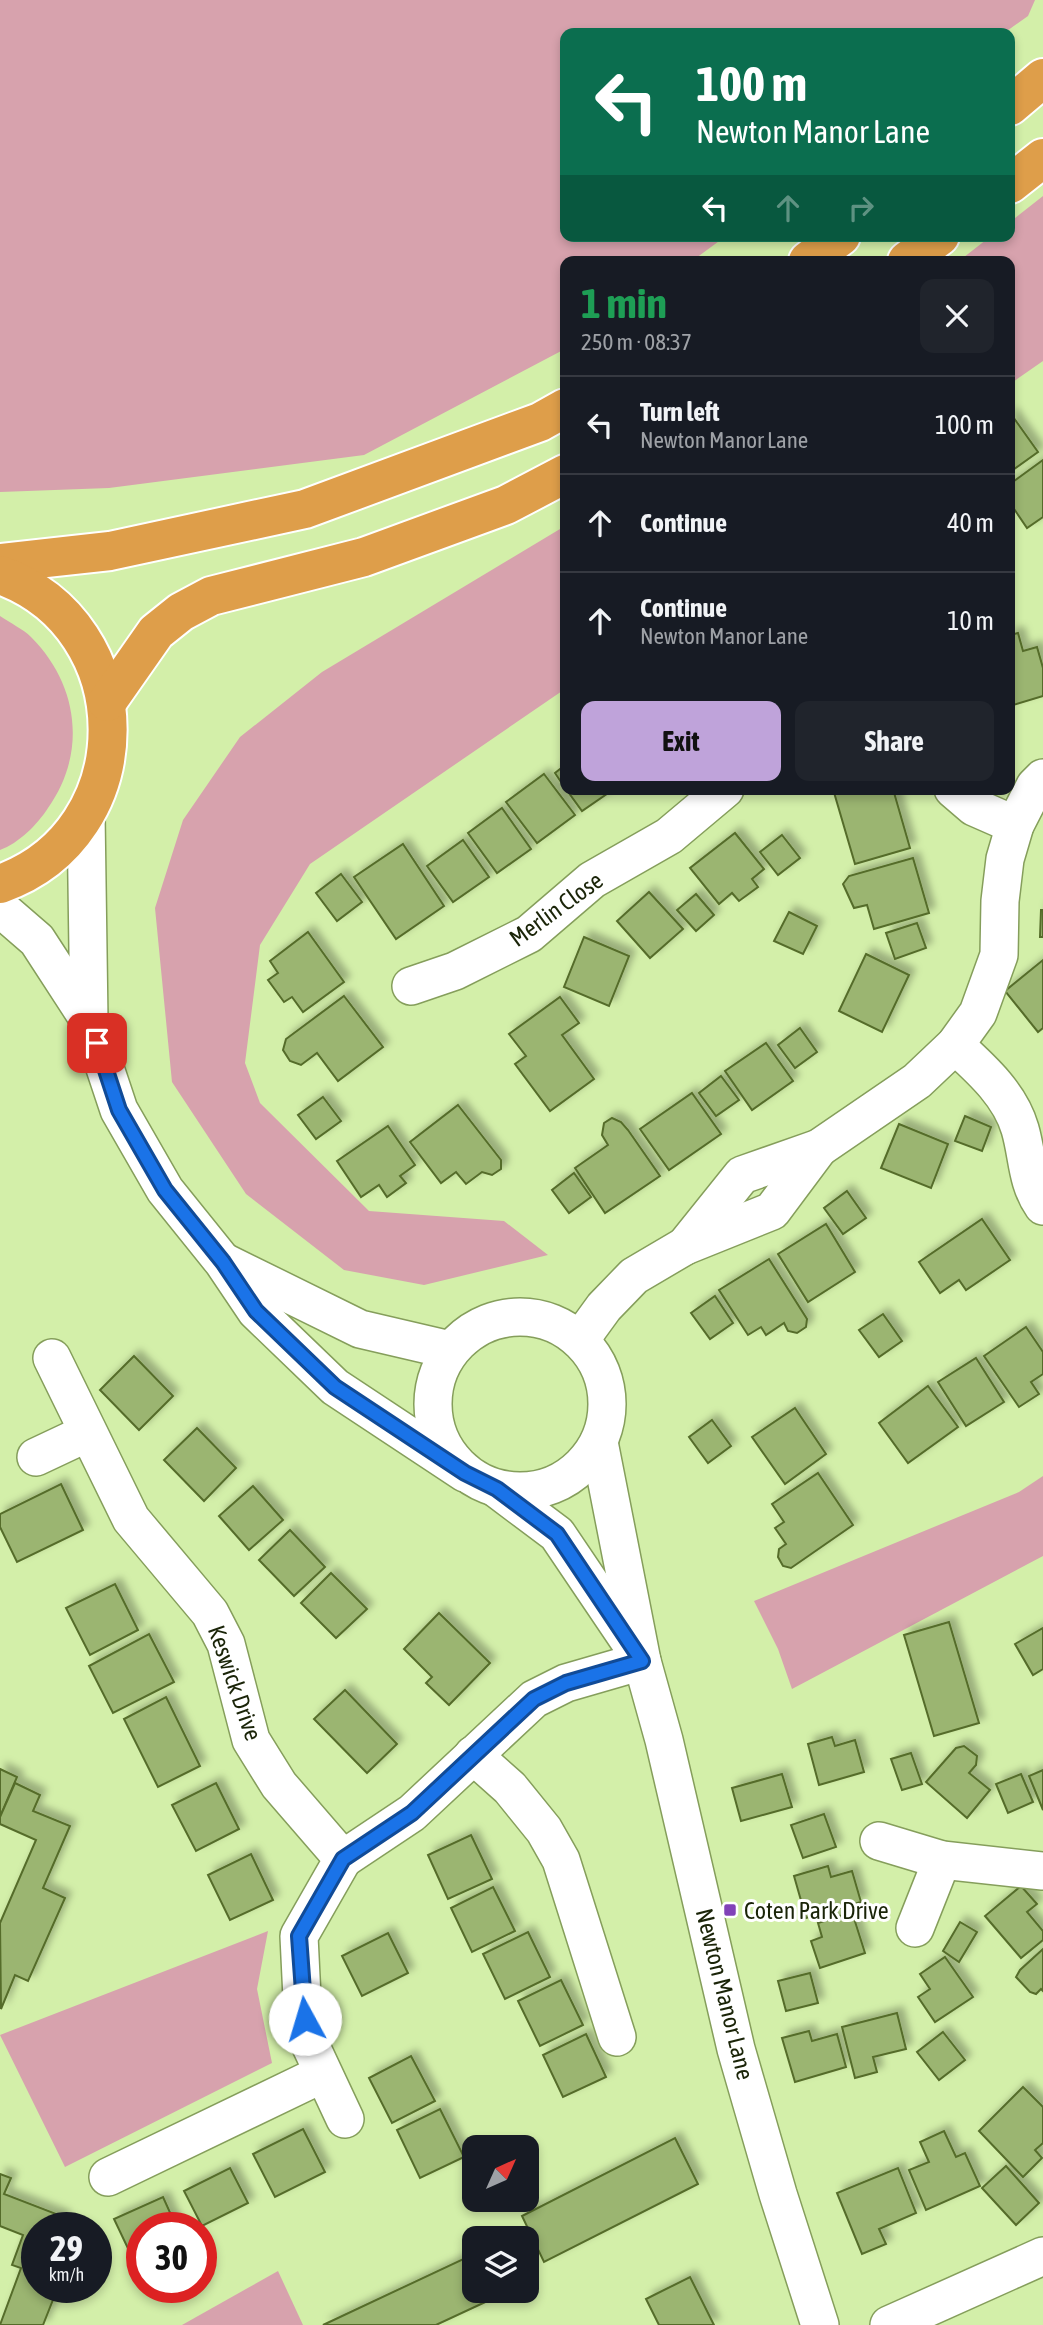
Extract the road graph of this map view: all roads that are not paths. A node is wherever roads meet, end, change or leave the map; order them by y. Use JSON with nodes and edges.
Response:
{"nodes":[{"id":1,"x":1043,"y":78,"type":"edge"},
{"id":2,"x":1015,"y":102,"type":"edge"},
{"id":3,"x":1043,"y":158,"type":"edge"},
{"id":4,"x":1015,"y":180,"type":"edge"},
{"id":5,"x":833,"y":242,"type":"edge"},
{"id":6,"x":932,"y":242,"type":"edge"},
{"id":7,"x":815,"y":256,"type":"edge"},
{"id":8,"x":913,"y":256,"type":"edge"},
{"id":9,"x":560,"y":411,"type":"edge"},
{"id":10,"x":560,"y":477,"type":"edge"},
{"id":11,"x":0,"y":563,"type":"edge"},
{"id":12,"x":0,"y":575,"type":"edge"},
{"id":13,"x":107,"y":702,"type":"junction"},
{"id":14,"x":1043,"y":778,"type":"edge"},
{"id":15,"x":719,"y":795,"type":"edge"},
{"id":16,"x":960,"y":795,"type":"edge"},
{"id":17,"x":86,"y":814,"type":"junction"},
{"id":18,"x":1015,"y":825,"type":"junction"},
{"id":19,"x":0,"y":884,"type":"edge"},
{"id":20,"x":0,"y":908,"type":"edge"},
{"id":21,"x":411,"y":986,"type":"dead end"},
{"id":22,"x":89,"y":1020,"type":"junction"},
{"id":23,"x":955,"y":1045,"type":"junction"},
{"id":24,"x":1043,"y":1206,"type":"edge"},
{"id":25,"x":223,"y":1262,"type":"junction"},
{"id":26,"x":580,"y":1340,"type":"junction"},
{"id":27,"x":450,"y":1350,"type":"junction"},
{"id":28,"x":52,"y":1358,"type":"dead end"},
{"id":29,"x":87,"y":1433,"type":"junction"},
{"id":30,"x":599,"y":1442,"type":"junction"},
{"id":31,"x":36,"y":1457,"type":"dead end"},
{"id":32,"x":465,"y":1473,"type":"junction"},
{"id":33,"x":497,"y":1489,"type":"junction"},
{"id":34,"x":642,"y":1661,"type":"junction"},
{"id":35,"x":473,"y":1755,"type":"junction"},
{"id":36,"x":878,"y":1841,"type":"dead end"},
{"id":37,"x":343,"y":1859,"type":"junction"},
{"id":38,"x":942,"y":1860,"type":"junction"},
{"id":39,"x":1043,"y":1871,"type":"edge"},
{"id":40,"x":915,"y":1928,"type":"dead end"},
{"id":41,"x":617,"y":2037,"type":"dead end"},
{"id":42,"x":322,"y":2074,"type":"junction"},
{"id":43,"x":345,"y":2119,"type":"dead end"},
{"id":44,"x":108,"y":2177,"type":"dead end"},
{"id":45,"x":1043,"y":2256,"type":"edge"},
{"id":46,"x":820,"y":2325,"type":"edge"},
{"id":47,"x":888,"y":2325,"type":"edge"}],
"edges":[{"from":1,"to":2,"type":"highway"},
{"from":3,"to":4,"type":"highway"},
{"from":5,"to":7,"type":"highway"},
{"from":6,"to":8,"type":"highway"},
{"from":9,"to":11,"type":"highway"},
{"from":10,"to":13,"type":"highway"},
{"from":12,"to":13,"type":"highway"},
{"from":13,"to":17,"type":"highway"},
{"from":14,"to":18,"type":"street"},
{"from":15,"to":21,"type":"street","name":"Merlin Close"},
{"from":16,"to":18,"type":"street"},
{"from":17,"to":19,"type":"highway"},
{"from":17,"to":22,"type":"street"},
{"from":18,"to":23,"type":"street"},
{"from":20,"to":22,"type":"street"},
{"from":22,"to":25,"type":"street"},
{"from":23,"to":24,"type":"street"},
{"from":23,"to":26,"type":"street"},
{"from":25,"to":27,"type":"street"},
{"from":25,"to":32,"type":"street"},
{"from":26,"to":27,"type":"street"},
{"from":26,"to":30,"type":"street"},
{"from":27,"to":32,"type":"street"},
{"from":28,"to":29,"type":"street","name":"Keswick Drive"},
{"from":29,"to":31,"type":"street"},
{"from":29,"to":37,"type":"street","name":"Keswick Drive"},
{"from":30,"to":33,"type":"street"},
{"from":30,"to":34,"type":"street","name":"Newton Manor Lane"},
{"from":32,"to":33,"type":"street"},
{"from":33,"to":34,"type":"street","name":"Newton Manor Lane"},
{"from":34,"to":35,"type":"street"},
{"from":34,"to":46,"type":"street","name":"Newton Manor Lane"},
{"from":35,"to":37,"type":"street"},
{"from":35,"to":41,"type":"street"},
{"from":36,"to":38,"type":"street"},
{"from":37,"to":42,"type":"street"},
{"from":38,"to":39,"type":"street"},
{"from":38,"to":40,"type":"street"},
{"from":42,"to":43,"type":"street"},
{"from":42,"to":44,"type":"street"},
{"from":45,"to":47,"type":"street"}]}
